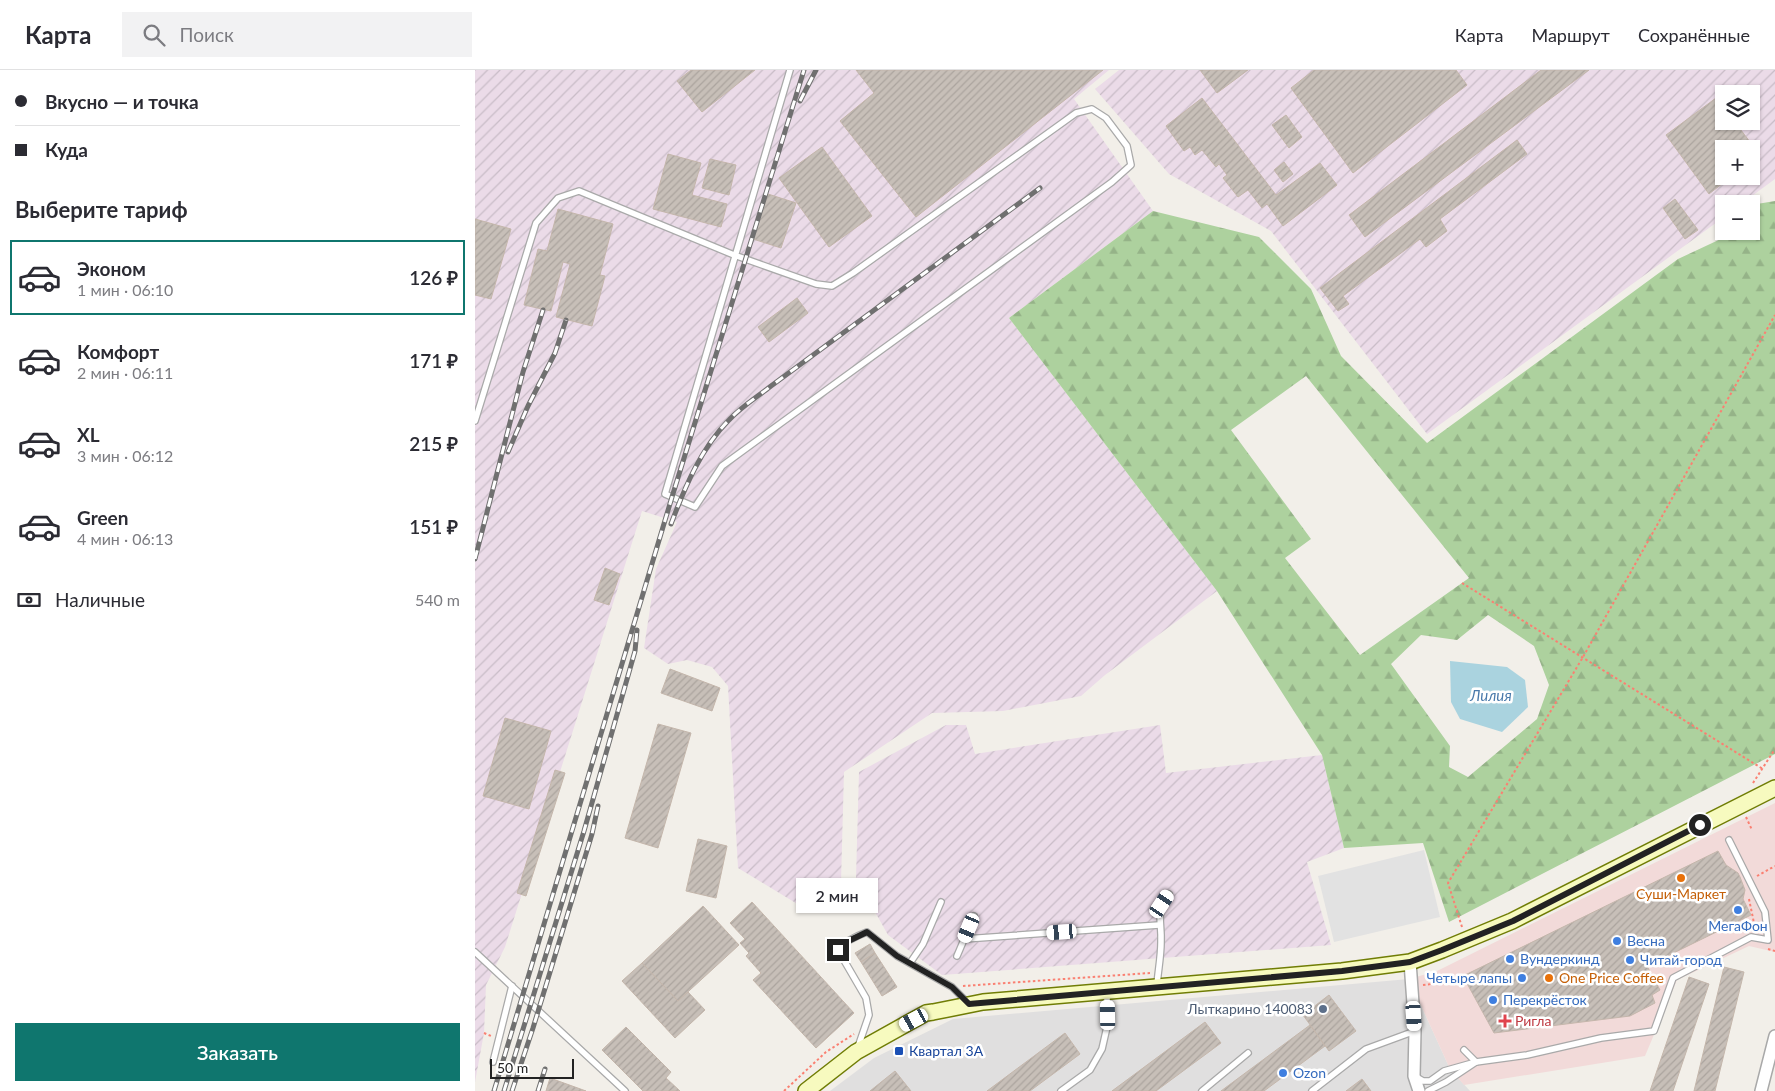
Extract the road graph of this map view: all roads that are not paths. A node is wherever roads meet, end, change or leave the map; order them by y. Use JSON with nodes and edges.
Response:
{"nodes":[{"id":1,"x":790,"y":70,"type":"edge"},
{"id":2,"x":734,"y":255,"type":"junction"},
{"id":3,"x":475,"y":421,"type":"edge"},
{"id":4,"x":1775,"y":788,"type":"edge"},
{"id":5,"x":1729,"y":840,"type":"dead end"},
{"id":6,"x":1169,"y":894,"type":"dead end"},
{"id":7,"x":941,"y":902,"type":"dead end"},
{"id":8,"x":974,"y":916,"type":"dead end"},
{"id":9,"x":1159,"y":925,"type":"junction"},
{"id":10,"x":965,"y":939,"type":"junction"},
{"id":11,"x":475,"y":952,"type":"edge"},
{"id":12,"x":957,"y":956,"type":"dead end"},
{"id":13,"x":1410,"y":962,"type":"junction"},
{"id":14,"x":910,"y":963,"type":"junction"},
{"id":15,"x":1157,"y":980,"type":"junction"},
{"id":16,"x":513,"y":986,"type":"junction"},
{"id":17,"x":1107,"y":992,"type":"junction"},
{"id":18,"x":969,"y":1004,"type":"junction"},
{"id":19,"x":1415,"y":1031,"type":"junction"},
{"id":20,"x":1775,"y":1036,"type":"edge"},
{"id":21,"x":1464,"y":1050,"type":"dead end"},
{"id":22,"x":856,"y":1052,"type":"junction"},
{"id":23,"x":1248,"y":1053,"type":"dead end"},
{"id":24,"x":493,"y":1062,"type":"dead end"},
{"id":25,"x":1476,"y":1062,"type":"junction"},
{"id":26,"x":1414,"y":1076,"type":"junction"},
{"id":27,"x":815,"y":1086,"type":"edge"},
{"id":28,"x":625,"y":1091,"type":"edge"},
{"id":29,"x":1061,"y":1091,"type":"edge"},
{"id":30,"x":1202,"y":1091,"type":"edge"},
{"id":31,"x":1312,"y":1091,"type":"edge"},
{"id":32,"x":1419,"y":1091,"type":"edge"},
{"id":33,"x":1429,"y":1091,"type":"edge"},
{"id":34,"x":1761,"y":1091,"type":"edge"}],
"edges":[{"from":1,"to":2,"type":"lane"},
{"from":2,"to":2,"type":"lane"},
{"from":2,"to":3,"type":"lane"},
{"from":4,"to":13,"type":"main road"},
{"from":5,"to":25,"type":"lane"},
{"from":6,"to":9,"type":"lane"},
{"from":7,"to":14,"type":"lane"},
{"from":8,"to":10,"type":"lane"},
{"from":9,"to":10,"type":"lane"},
{"from":9,"to":15,"type":"lane"},
{"from":10,"to":12,"type":"lane"},
{"from":11,"to":16,"type":"lane"},
{"from":13,"to":15,"type":"main road"},
{"from":13,"to":19,"type":"street"},
{"from":14,"to":18,"type":"lane"},
{"from":14,"to":22,"type":"lane"},
{"from":15,"to":17,"type":"main road"},
{"from":16,"to":24,"type":"lane"},
{"from":16,"to":28,"type":"lane"},
{"from":17,"to":18,"type":"main road"},
{"from":17,"to":29,"type":"lane"},
{"from":18,"to":22,"type":"main road"},
{"from":19,"to":26,"type":"street"},
{"from":19,"to":31,"type":"lane"},
{"from":20,"to":34,"type":"street"},
{"from":21,"to":25,"type":"lane"},
{"from":22,"to":27,"type":"main road"},
{"from":23,"to":30,"type":"lane"},
{"from":25,"to":26,"type":"lane"},
{"from":25,"to":33,"type":"lane"},
{"from":26,"to":32,"type":"street"}]}
